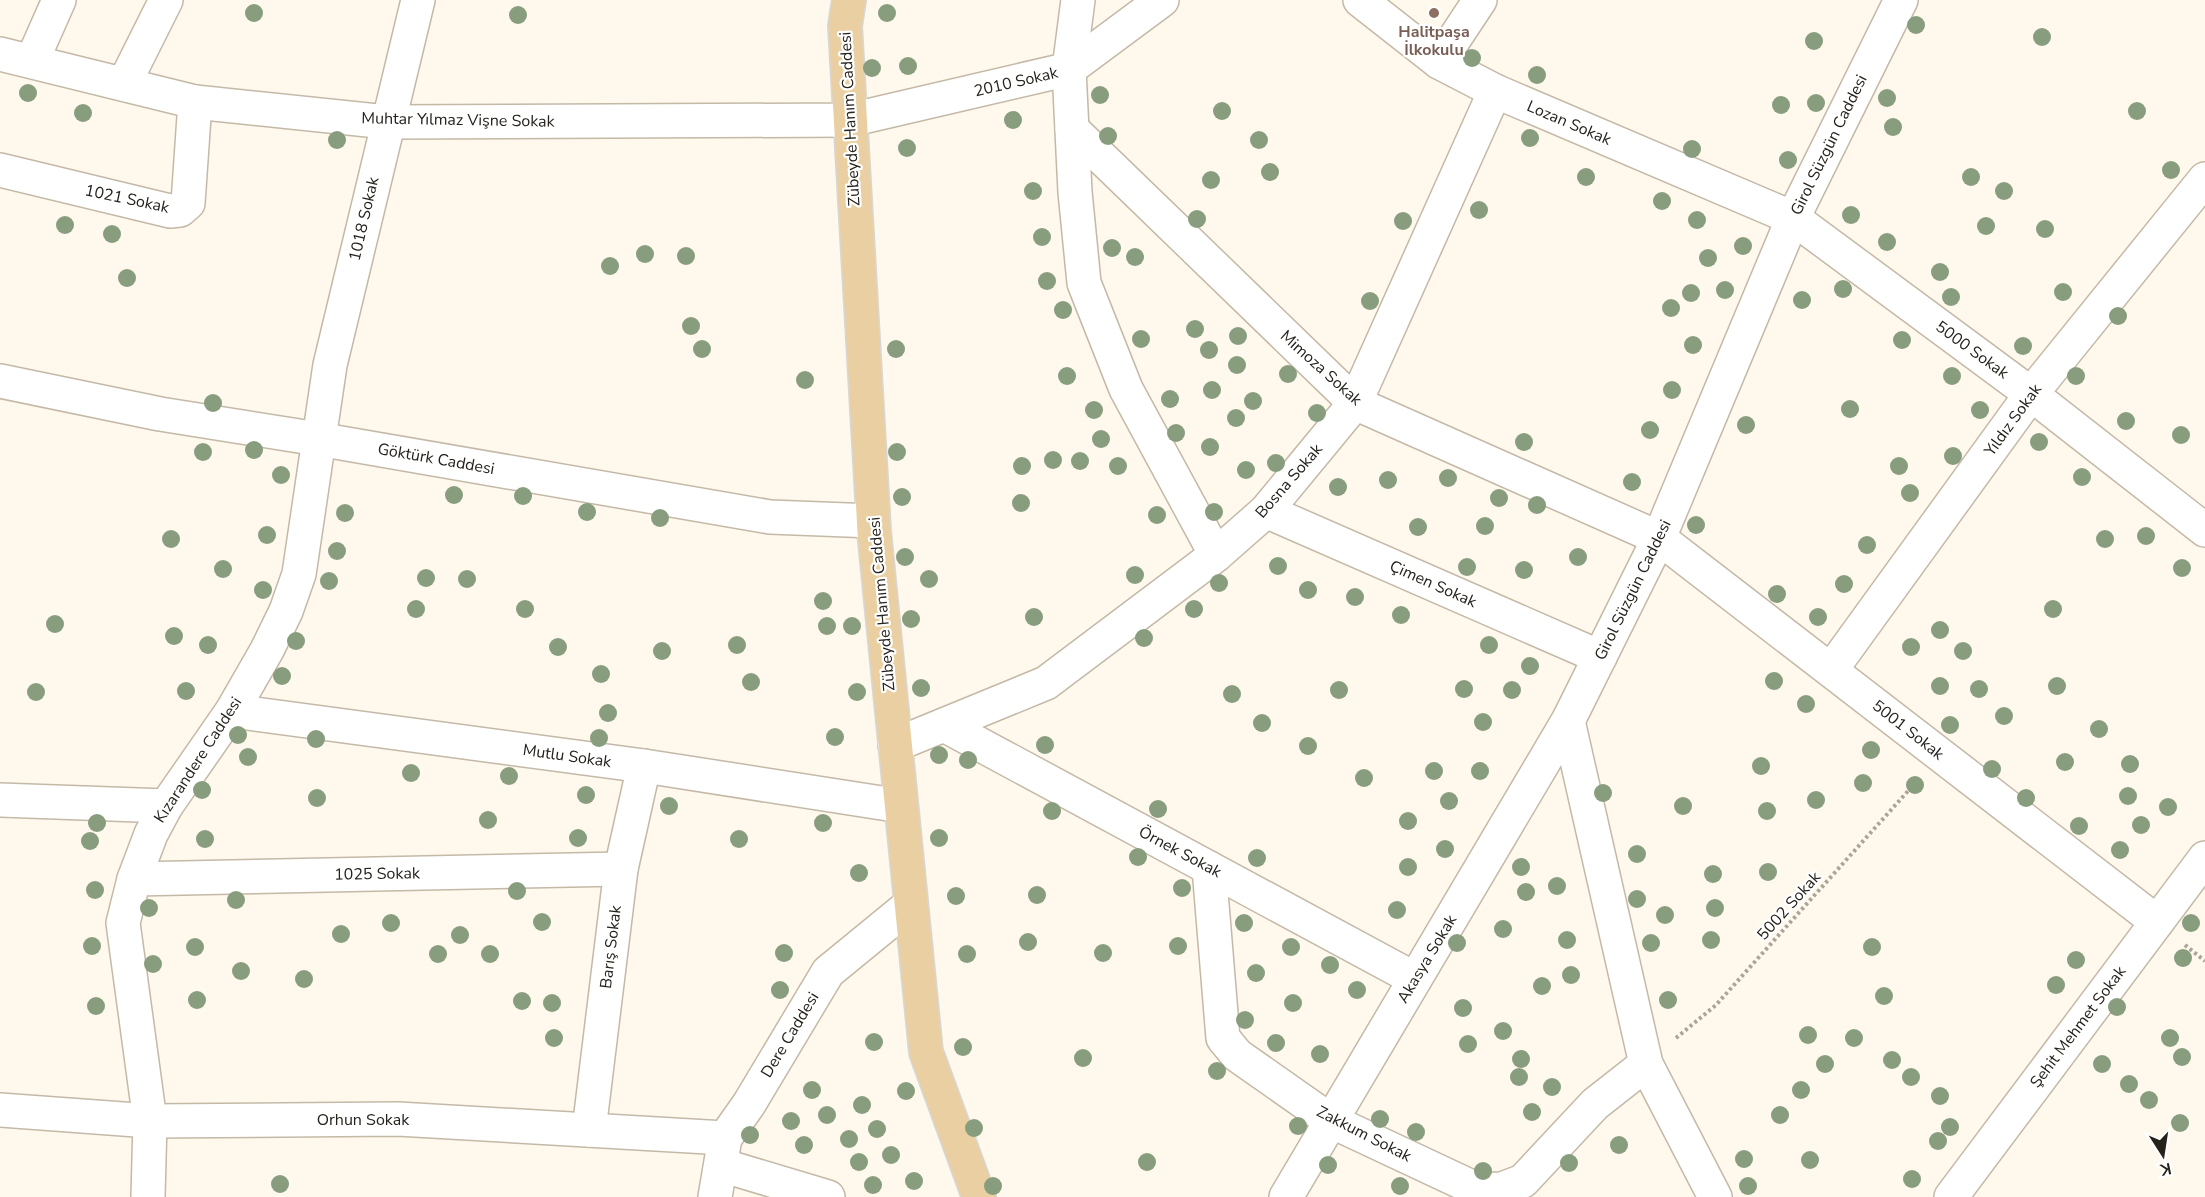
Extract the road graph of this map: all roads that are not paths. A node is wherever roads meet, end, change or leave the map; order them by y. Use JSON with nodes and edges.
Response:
{"nodes":[{"id":1,"x":58,"y":0,"type":"edge"},
{"id":2,"x":166,"y":0,"type":"edge"},
{"id":3,"x":418,"y":0,"type":"edge"},
{"id":4,"x":849,"y":0,"type":"edge"},
{"id":5,"x":1078,"y":0,"type":"edge"},
{"id":6,"x":1162,"y":0,"type":"edge"},
{"id":7,"x":1360,"y":0,"type":"edge"},
{"id":8,"x":1480,"y":0,"type":"edge"},
{"id":9,"x":1901,"y":0,"type":"edge"},
{"id":10,"x":0,"y":54,"type":"edge"},
{"id":11,"x":32,"y":61,"type":"junction"},
{"id":12,"x":1439,"y":62,"type":"junction"},
{"id":13,"x":1069,"y":69,"type":"junction"},
{"id":14,"x":124,"y":84,"type":"junction"},
{"id":15,"x":1495,"y":91,"type":"junction"},
{"id":16,"x":195,"y":102,"type":"junction"},
{"id":17,"x":850,"y":120,"type":"junction"},
{"id":18,"x":387,"y":122,"type":"junction"},
{"id":19,"x":1072,"y":129,"type":"junction"},
{"id":20,"x":0,"y":170,"type":"edge"},
{"id":21,"x":2205,"y":179,"type":"edge"},
{"id":22,"x":1793,"y":218,"type":"junction"},
{"id":23,"x":0,"y":381,"type":"edge"},
{"id":24,"x":2031,"y":394,"type":"junction"},
{"id":25,"x":1355,"y":403,"type":"junction"},
{"id":26,"x":318,"y":439,"type":"junction"},
{"id":27,"x":1266,"y":511,"type":"junction"},
{"id":28,"x":873,"y":521,"type":"junction"},
{"id":29,"x":2205,"y":530,"type":"edge"},
{"id":30,"x":1659,"y":538,"type":"junction"},
{"id":31,"x":1216,"y":555,"type":"junction"},
{"id":32,"x":1600,"y":657,"type":"junction"},
{"id":33,"x":1831,"y":670,"type":"junction"},
{"id":34,"x":232,"y":711,"type":"junction"},
{"id":35,"x":1568,"y":722,"type":"junction"},
{"id":36,"x":944,"y":725,"type":"junction"},
{"id":37,"x":896,"y":745,"type":"junction"},
{"id":38,"x":644,"y":766,"type":"junction"},
{"id":39,"x":0,"y":800,"type":"edge"},
{"id":40,"x":166,"y":806,"type":"junction"},
{"id":41,"x":901,"y":806,"type":"junction"},
{"id":42,"x":2205,"y":858,"type":"edge"},
{"id":43,"x":1209,"y":868,"type":"junction"},
{"id":44,"x":621,"y":869,"type":"junction"},
{"id":45,"x":134,"y":879,"type":"junction"},
{"id":46,"x":911,"y":904,"type":"junction"},
{"id":47,"x":2157,"y":922,"type":"junction"},
{"id":48,"x":1415,"y":979,"type":"junction"},
{"id":49,"x":1646,"y":1064,"type":"junction"},
{"id":50,"x":0,"y":1110,"type":"edge"},
{"id":51,"x":150,"y":1120,"type":"junction"},
{"id":52,"x":1331,"y":1120,"type":"junction"},
{"id":53,"x":589,"y":1130,"type":"junction"},
{"id":54,"x":723,"y":1152,"type":"junction"},
{"id":55,"x":147,"y":1197,"type":"edge"},
{"id":56,"x":715,"y":1197,"type":"edge"},
{"id":57,"x":828,"y":1197,"type":"edge"},
{"id":58,"x":979,"y":1197,"type":"edge"},
{"id":59,"x":1286,"y":1197,"type":"edge"},
{"id":60,"x":1715,"y":1197,"type":"edge"},
{"id":61,"x":1951,"y":1197,"type":"edge"}],
"edges":[{"from":1,"to":11,"type":"street"},
{"from":2,"to":14,"type":"street"},
{"from":3,"to":18,"type":"street","name":"1018 Sokak"},
{"from":4,"to":17,"type":"main road","name":"Zübeyde Hanım Caddesi"},
{"from":5,"to":13,"type":"street"},
{"from":6,"to":13,"type":"street","name":"2010 Sokak"},
{"from":7,"to":12,"type":"street","name":"Lozan Sokak"},
{"from":8,"to":12,"type":"street"},
{"from":9,"to":22,"type":"street","name":"Girol Süzgün Caddesi"},
{"from":10,"to":11,"type":"street","name":"Muhtar Yılmaz Vişne Sokak"},
{"from":11,"to":14,"type":"street","name":"Muhtar Yılmaz Vişne Sokak"},
{"from":12,"to":15,"type":"street","name":"Lozan Sokak"},
{"from":13,"to":17,"type":"street","name":"2010 Sokak"},
{"from":13,"to":19,"type":"street"},
{"from":14,"to":16,"type":"street","name":"Muhtar Yılmaz Vişne Sokak"},
{"from":15,"to":22,"type":"street","name":"Lozan Sokak"},
{"from":15,"to":25,"type":"street","name":"Bosna Sokak"},
{"from":16,"to":18,"type":"street","name":"Muhtar Yılmaz Vişne Sokak"},
{"from":16,"to":20,"type":"street","name":"1021 Sokak"},
{"from":17,"to":18,"type":"street","name":"Muhtar Yılmaz Vişne Sokak"},
{"from":17,"to":28,"type":"main road","name":"Zübeyde Hanım Caddesi"},
{"from":18,"to":26,"type":"street","name":"1018 Sokak"},
{"from":19,"to":25,"type":"street","name":"Mimoza Sokak"},
{"from":19,"to":31,"type":"street"},
{"from":21,"to":24,"type":"street","name":"Yıldız Sokak"},
{"from":22,"to":24,"type":"street","name":"5000 Sokak"},
{"from":22,"to":30,"type":"street","name":"Girol Süzgün Caddesi"},
{"from":23,"to":26,"type":"street","name":"Göktürk Caddesi"},
{"from":24,"to":29,"type":"street","name":"5000 Sokak"},
{"from":24,"to":33,"type":"street","name":"Yıldız Sokak"},
{"from":25,"to":27,"type":"street","name":"Bosna Sokak"},
{"from":25,"to":30,"type":"street","name":"Mimoza Sokak"},
{"from":26,"to":28,"type":"street","name":"Göktürk Caddesi"},
{"from":26,"to":34,"type":"street","name":"Kızarandere Caddesi"},
{"from":27,"to":31,"type":"street","name":"Bosna Sokak"},
{"from":27,"to":32,"type":"street","name":"Çimen Sokak"},
{"from":28,"to":37,"type":"main road","name":"Zübeyde Hanım Caddesi"},
{"from":30,"to":32,"type":"street","name":"Girol Süzgün Caddesi"},
{"from":30,"to":33,"type":"street","name":"5001 Sokak"},
{"from":31,"to":36,"type":"street","name":"Bosna Sokak"},
{"from":32,"to":35,"type":"street","name":"Girol Süzgün Caddesi"},
{"from":33,"to":47,"type":"street","name":"5001 Sokak"},
{"from":34,"to":38,"type":"street","name":"Mutlu Sokak"},
{"from":34,"to":40,"type":"street","name":"Kızarandere Caddesi"},
{"from":35,"to":48,"type":"street","name":"Akasya Sokak"},
{"from":35,"to":49,"type":"street"},
{"from":36,"to":37,"type":"street","name":"Bosna Sokak"},
{"from":36,"to":43,"type":"street","name":"Örnek Sokak"},
{"from":37,"to":41,"type":"main road","name":"Zübeyde Hanım Caddesi"},
{"from":38,"to":41,"type":"street","name":"Mutlu Sokak"},
{"from":38,"to":44,"type":"street","name":"Barış Sokak"},
{"from":39,"to":40,"type":"street"},
{"from":40,"to":45,"type":"street","name":"Kızarandere Caddesi"},
{"from":41,"to":46,"type":"main road","name":"Zübeyde Hanım Caddesi"},
{"from":42,"to":47,"type":"street","name":"Şehit Mehmet Sokak"},
{"from":43,"to":48,"type":"street","name":"Örnek Sokak"},
{"from":43,"to":52,"type":"street","name":"Zakkum Sokak"},
{"from":44,"to":45,"type":"street","name":"1025 Sokak"},
{"from":44,"to":53,"type":"street","name":"Barış Sokak"},
{"from":45,"to":51,"type":"street","name":"Kızarandere Caddesi"},
{"from":46,"to":54,"type":"street","name":"Dere Caddesi"},
{"from":46,"to":58,"type":"main road","name":"Zübeyde Hanım Caddesi"},
{"from":47,"to":61,"type":"street","name":"Şehit Mehmet Sokak"},
{"from":48,"to":52,"type":"street","name":"Akasya Sokak"},
{"from":49,"to":52,"type":"street","name":"Zakkum Sokak"},
{"from":49,"to":60,"type":"street"},
{"from":50,"to":51,"type":"street","name":"Orhun Sokak"},
{"from":51,"to":53,"type":"street","name":"Orhun Sokak"},
{"from":51,"to":55,"type":"street","name":"Kızarandere Caddesi"},
{"from":52,"to":59,"type":"street","name":"Akasya Sokak"},
{"from":53,"to":54,"type":"street","name":"Orhun Sokak"},
{"from":54,"to":56,"type":"street","name":"Dere Caddesi"},
{"from":54,"to":57,"type":"street","name":"Orhun Sokak"}]}
